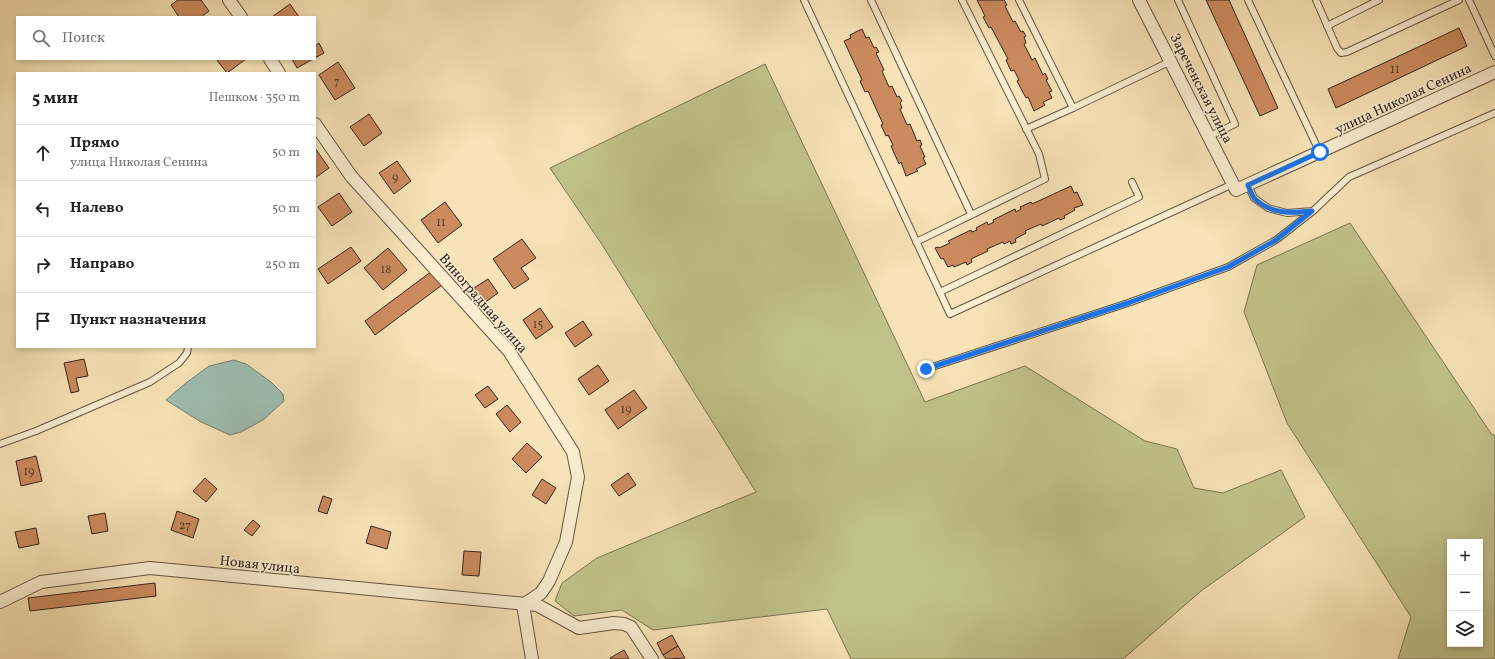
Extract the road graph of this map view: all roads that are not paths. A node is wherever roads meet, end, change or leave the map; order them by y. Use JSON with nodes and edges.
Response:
{"nodes":[{"id":1,"x":229,"y":0,"type":"edge"},
{"id":2,"x":804,"y":0,"type":"edge"},
{"id":3,"x":871,"y":0,"type":"edge"},
{"id":4,"x":962,"y":0,"type":"edge"},
{"id":5,"x":1019,"y":0,"type":"edge"},
{"id":6,"x":1140,"y":0,"type":"edge"},
{"id":7,"x":1178,"y":0,"type":"edge"},
{"id":8,"x":1248,"y":0,"type":"edge"},
{"id":9,"x":1316,"y":0,"type":"edge"},
{"id":10,"x":1379,"y":0,"type":"edge"},
{"id":11,"x":1459,"y":0,"type":"edge"},
{"id":12,"x":1469,"y":0,"type":"edge"},
{"id":13,"x":240,"y":16,"type":"edge"},
{"id":14,"x":1327,"y":26,"type":"junction"},
{"id":15,"x":1495,"y":56,"type":"edge"},
{"id":16,"x":271,"y":60,"type":"edge"},
{"id":17,"x":1171,"y":61,"type":"junction"},
{"id":18,"x":279,"y":72,"type":"edge"},
{"id":19,"x":1495,"y":72,"type":"edge"},
{"id":20,"x":1073,"y":108,"type":"junction"},
{"id":21,"x":1495,"y":113,"type":"edge"},
{"id":22,"x":316,"y":125,"type":"edge"},
{"id":23,"x":1026,"y":129,"type":"junction"},
{"id":24,"x":1210,"y":136,"type":"junction"},
{"id":25,"x":1320,"y":152,"type":"junction"},
{"id":26,"x":1132,"y":182,"type":"dead end"},
{"id":27,"x":1248,"y":185,"type":"junction"},
{"id":28,"x":1235,"y":187,"type":"junction"},
{"id":29,"x":1312,"y":211,"type":"junction"},
{"id":30,"x":971,"y":214,"type":"junction"},
{"id":31,"x":916,"y":242,"type":"junction"},
{"id":32,"x":940,"y":292,"type":"junction"},
{"id":33,"x":188,"y":348,"type":"edge"},
{"id":34,"x":926,"y":369,"type":"dead end"},
{"id":35,"x":0,"y":444,"type":"edge"},
{"id":36,"x":0,"y":602,"type":"edge"},
{"id":37,"x":522,"y":605,"type":"junction"},
{"id":38,"x":532,"y":659,"type":"edge"},
{"id":39,"x":652,"y":659,"type":"edge"}],
"edges":[{"from":1,"to":13,"type":"street"},
{"from":2,"to":31,"type":"lane"},
{"from":3,"to":30,"type":"lane"},
{"from":4,"to":23,"type":"lane"},
{"from":5,"to":20,"type":"lane"},
{"from":6,"to":17,"type":"street","name":"Зареченская улица"},
{"from":7,"to":24,"type":"lane"},
{"from":8,"to":25,"type":"lane"},
{"from":9,"to":14,"type":"lane"},
{"from":10,"to":14,"type":"lane"},
{"from":11,"to":14,"type":"lane"},
{"from":12,"to":15,"type":"lane"},
{"from":16,"to":18,"type":"street"},
{"from":17,"to":20,"type":"lane"},
{"from":17,"to":24,"type":"street","name":"Зареченская улица"},
{"from":19,"to":25,"type":"street","name":"улица Николая Сенина"},
{"from":20,"to":23,"type":"lane"},
{"from":21,"to":29,"type":"lane"},
{"from":22,"to":37,"type":"street","name":"Виноградная улица"},
{"from":23,"to":30,"type":"lane"},
{"from":24,"to":28,"type":"street","name":"Зареченская улица"},
{"from":25,"to":27,"type":"street","name":"улица Николая Сенина"},
{"from":26,"to":32,"type":"lane"},
{"from":27,"to":28,"type":"street","name":"улица Николая Сенина"},
{"from":27,"to":29,"type":"lane"},
{"from":28,"to":32,"type":"lane"},
{"from":29,"to":34,"type":"lane"},
{"from":30,"to":31,"type":"lane"},
{"from":31,"to":32,"type":"lane"},
{"from":33,"to":35,"type":"lane"},
{"from":36,"to":37,"type":"street","name":"Новая улица"},
{"from":37,"to":38,"type":"street"},
{"from":37,"to":39,"type":"street","name":"Новая улица"}]}
